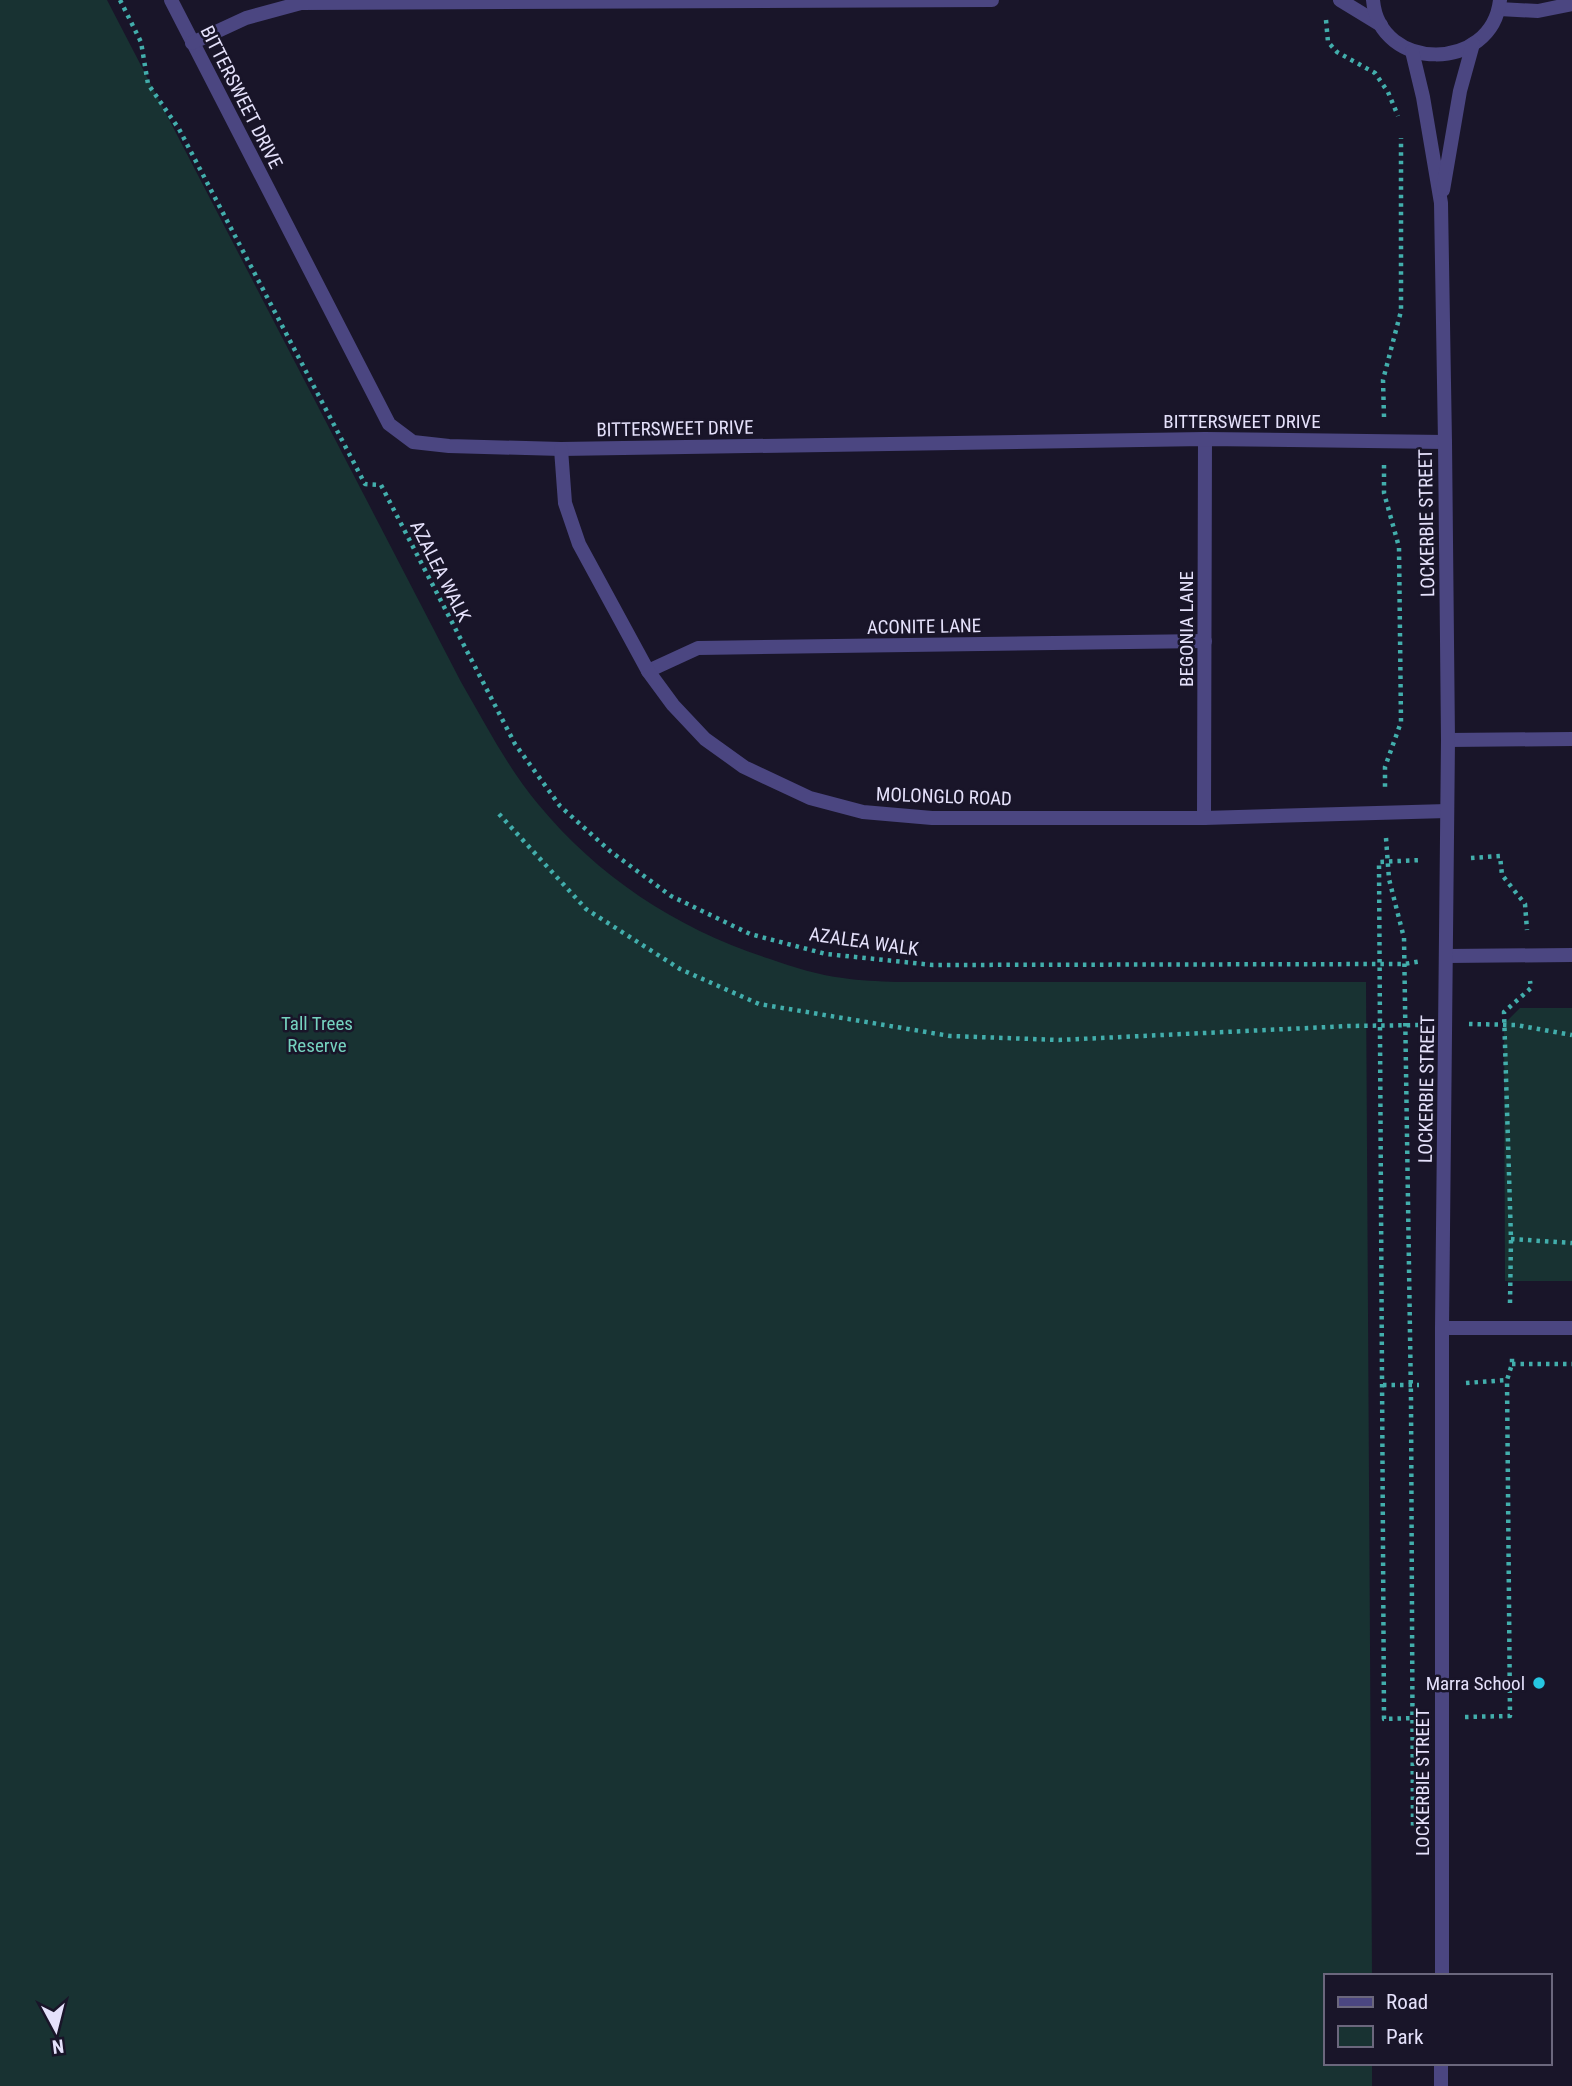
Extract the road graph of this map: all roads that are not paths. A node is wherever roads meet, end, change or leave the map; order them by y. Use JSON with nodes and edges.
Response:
{"nodes":[{"id":1,"x":171,"y":0,"type":"edge"},
{"id":2,"x":992,"y":0,"type":"edge"},
{"id":3,"x":1340,"y":0,"type":"edge"},
{"id":4,"x":1373,"y":0,"type":"edge"},
{"id":5,"x":1572,"y":4,"type":"edge"},
{"id":6,"x":1499,"y":5,"type":"edge"},
{"id":7,"x":1381,"y":25,"type":"junction"},
{"id":8,"x":192,"y":43,"type":"junction"},
{"id":9,"x":1474,"y":44,"type":"junction"},
{"id":10,"x":1412,"y":51,"type":"junction"},
{"id":11,"x":1441,"y":203,"type":"junction"},
{"id":12,"x":1205,"y":439,"type":"junction"},
{"id":13,"x":1445,"y":442,"type":"junction"},
{"id":14,"x":561,"y":449,"type":"junction"},
{"id":15,"x":1205,"y":641,"type":"junction"},
{"id":16,"x":648,"y":671,"type":"junction"},
{"id":17,"x":1572,"y":739,"type":"edge"},
{"id":18,"x":1448,"y":740,"type":"junction"},
{"id":19,"x":1447,"y":811,"type":"junction"},
{"id":20,"x":1205,"y":818,"type":"junction"},
{"id":21,"x":1572,"y":955,"type":"edge"},
{"id":22,"x":1447,"y":956,"type":"junction"},
{"id":23,"x":1442,"y":1328,"type":"junction"},
{"id":24,"x":1572,"y":1328,"type":"edge"},
{"id":25,"x":1441,"y":1974,"type":"edge"},
{"id":26,"x":1441,"y":2065,"type":"edge"},
{"id":27,"x":1441,"y":2086,"type":"edge"}],
"edges":[{"from":1,"to":8,"type":"street","name":"BITTERSWEET DRIVE"},
{"from":2,"to":8,"type":"street"},
{"from":3,"to":7,"type":"street"},
{"from":4,"to":7,"type":"street"},
{"from":5,"to":6,"type":"street"},
{"from":6,"to":9,"type":"street"},
{"from":7,"to":10,"type":"street"},
{"from":8,"to":14,"type":"street","name":"BITTERSWEET DRIVE"},
{"from":9,"to":10,"type":"street"},
{"from":9,"to":11,"type":"street"},
{"from":10,"to":11,"type":"street"},
{"from":11,"to":13,"type":"street","name":"LOCKERBIE STREET"},
{"from":12,"to":13,"type":"street","name":"BITTERSWEET DRIVE"},
{"from":12,"to":14,"type":"street","name":"BITTERSWEET DRIVE"},
{"from":12,"to":15,"type":"street","name":"BEGONIA LANE"},
{"from":13,"to":18,"type":"street","name":"LOCKERBIE STREET"},
{"from":14,"to":16,"type":"street","name":"MOLONGLO ROAD"},
{"from":15,"to":16,"type":"street","name":"ACONITE LANE"},
{"from":15,"to":20,"type":"street","name":"BEGONIA LANE"},
{"from":16,"to":20,"type":"street","name":"MOLONGLO ROAD"},
{"from":17,"to":18,"type":"street"},
{"from":18,"to":19,"type":"street","name":"LOCKERBIE STREET"},
{"from":19,"to":20,"type":"street","name":"MOLONGLO ROAD"},
{"from":19,"to":22,"type":"street","name":"LOCKERBIE STREET"},
{"from":21,"to":22,"type":"street"},
{"from":22,"to":23,"type":"street","name":"LOCKERBIE STREET"},
{"from":23,"to":24,"type":"street"},
{"from":23,"to":25,"type":"street","name":"LOCKERBIE STREET"},
{"from":26,"to":27,"type":"street"}]}
